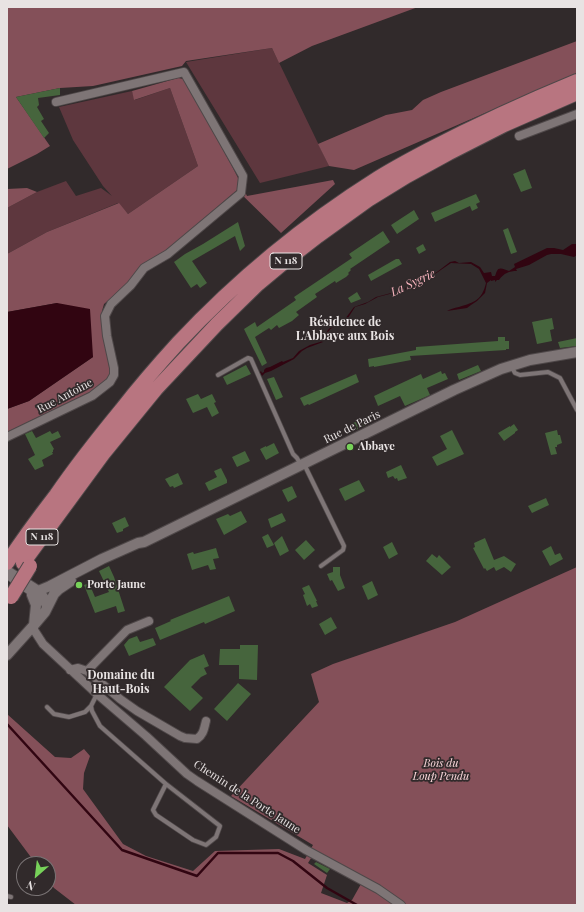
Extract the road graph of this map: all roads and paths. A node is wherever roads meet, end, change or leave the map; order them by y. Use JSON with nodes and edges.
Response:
{"nodes":[{"id":1,"x":577,"y":81,"type":"edge"},
{"id":2,"x":577,"y":93,"type":"edge"},
{"id":3,"x":56,"y":102,"type":"dead end"},
{"id":4,"x":577,"y":114,"type":"edge"},
{"id":5,"x":519,"y":136,"type":"dead end"},
{"id":6,"x":577,"y":352,"type":"edge"},
{"id":7,"x":510,"y":366,"type":"junction"},
{"id":8,"x":218,"y":375,"type":"dead end"},
{"id":9,"x":577,"y":410,"type":"edge"},
{"id":10,"x":7,"y":437,"type":"edge"},
{"id":11,"x":303,"y":464,"type":"junction"},
{"id":12,"x":18,"y":562,"type":"edge"},
{"id":13,"x":321,"y":566,"type":"dead end"},
{"id":14,"x":90,"y":568,"type":"junction"},
{"id":15,"x":7,"y":571,"type":"edge"},
{"id":16,"x":7,"y":577,"type":"edge"},
{"id":17,"x":35,"y":593,"type":"junction"},
{"id":18,"x":8,"y":596,"type":"edge"},
{"id":19,"x":36,"y":605,"type":"junction"},
{"id":20,"x":47,"y":606,"type":"junction"},
{"id":21,"x":149,"y":621,"type":"dead end"},
{"id":22,"x":34,"y":625,"type":"junction"},
{"id":23,"x":7,"y":655,"type":"edge"},
{"id":24,"x":70,"y":670,"type":"junction"},
{"id":25,"x":87,"y":671,"type":"junction"},
{"id":26,"x":97,"y":694,"type":"junction"},
{"id":27,"x":92,"y":706,"type":"junction"},
{"id":28,"x":47,"y":707,"type":"dead end"},
{"id":29,"x":206,"y":721,"type":"dead end"},
{"id":30,"x":166,"y":784,"type":"junction"},
{"id":31,"x":401,"y":905,"type":"edge"}],
"edges":[{"from":1,"to":12,"type":"highway","number":"N 118"},
{"from":2,"to":12,"type":"highway","number":"N 118"},
{"from":3,"to":10,"type":"street","name":"Rue Antoine"},
{"from":4,"to":5,"type":"street"},
{"from":6,"to":7,"type":"street","name":"Rue de Paris"},
{"from":7,"to":9,"type":"lane"},
{"from":7,"to":11,"type":"street","name":"Rue de Paris"},
{"from":8,"to":11,"type":"lane"},
{"from":11,"to":13,"type":"lane"},
{"from":11,"to":14,"type":"street","name":"Rue de Paris"},
{"from":12,"to":18,"type":"highway","number":"N 118"},
{"from":14,"to":17,"type":"street","name":"Rue de Paris"},
{"from":14,"to":20,"type":"street","name":"Rue de Paris"},
{"from":15,"to":17,"type":"street"},
{"from":16,"to":17,"type":"lane"},
{"from":17,"to":19,"type":"street"},
{"from":17,"to":20,"type":"street"},
{"from":19,"to":20,"type":"street"},
{"from":19,"to":22,"type":"street"},
{"from":20,"to":22,"type":"street","name":"Rue de Paris"},
{"from":21,"to":25,"type":"street"},
{"from":22,"to":23,"type":"street","name":"Rue de Paris"},
{"from":22,"to":24,"type":"street","name":"Chemin de la Porte Jaune"},
{"from":24,"to":25,"type":"street"},
{"from":24,"to":26,"type":"street","name":"Chemin de la Porte Jaune"},
{"from":25,"to":29,"type":"street"},
{"from":26,"to":27,"type":"lane"},
{"from":26,"to":31,"type":"street","name":"Chemin de la Porte Jaune"},
{"from":27,"to":28,"type":"lane"},
{"from":27,"to":30,"type":"lane"},
{"from":30,"to":30,"type":"lane"}]}
